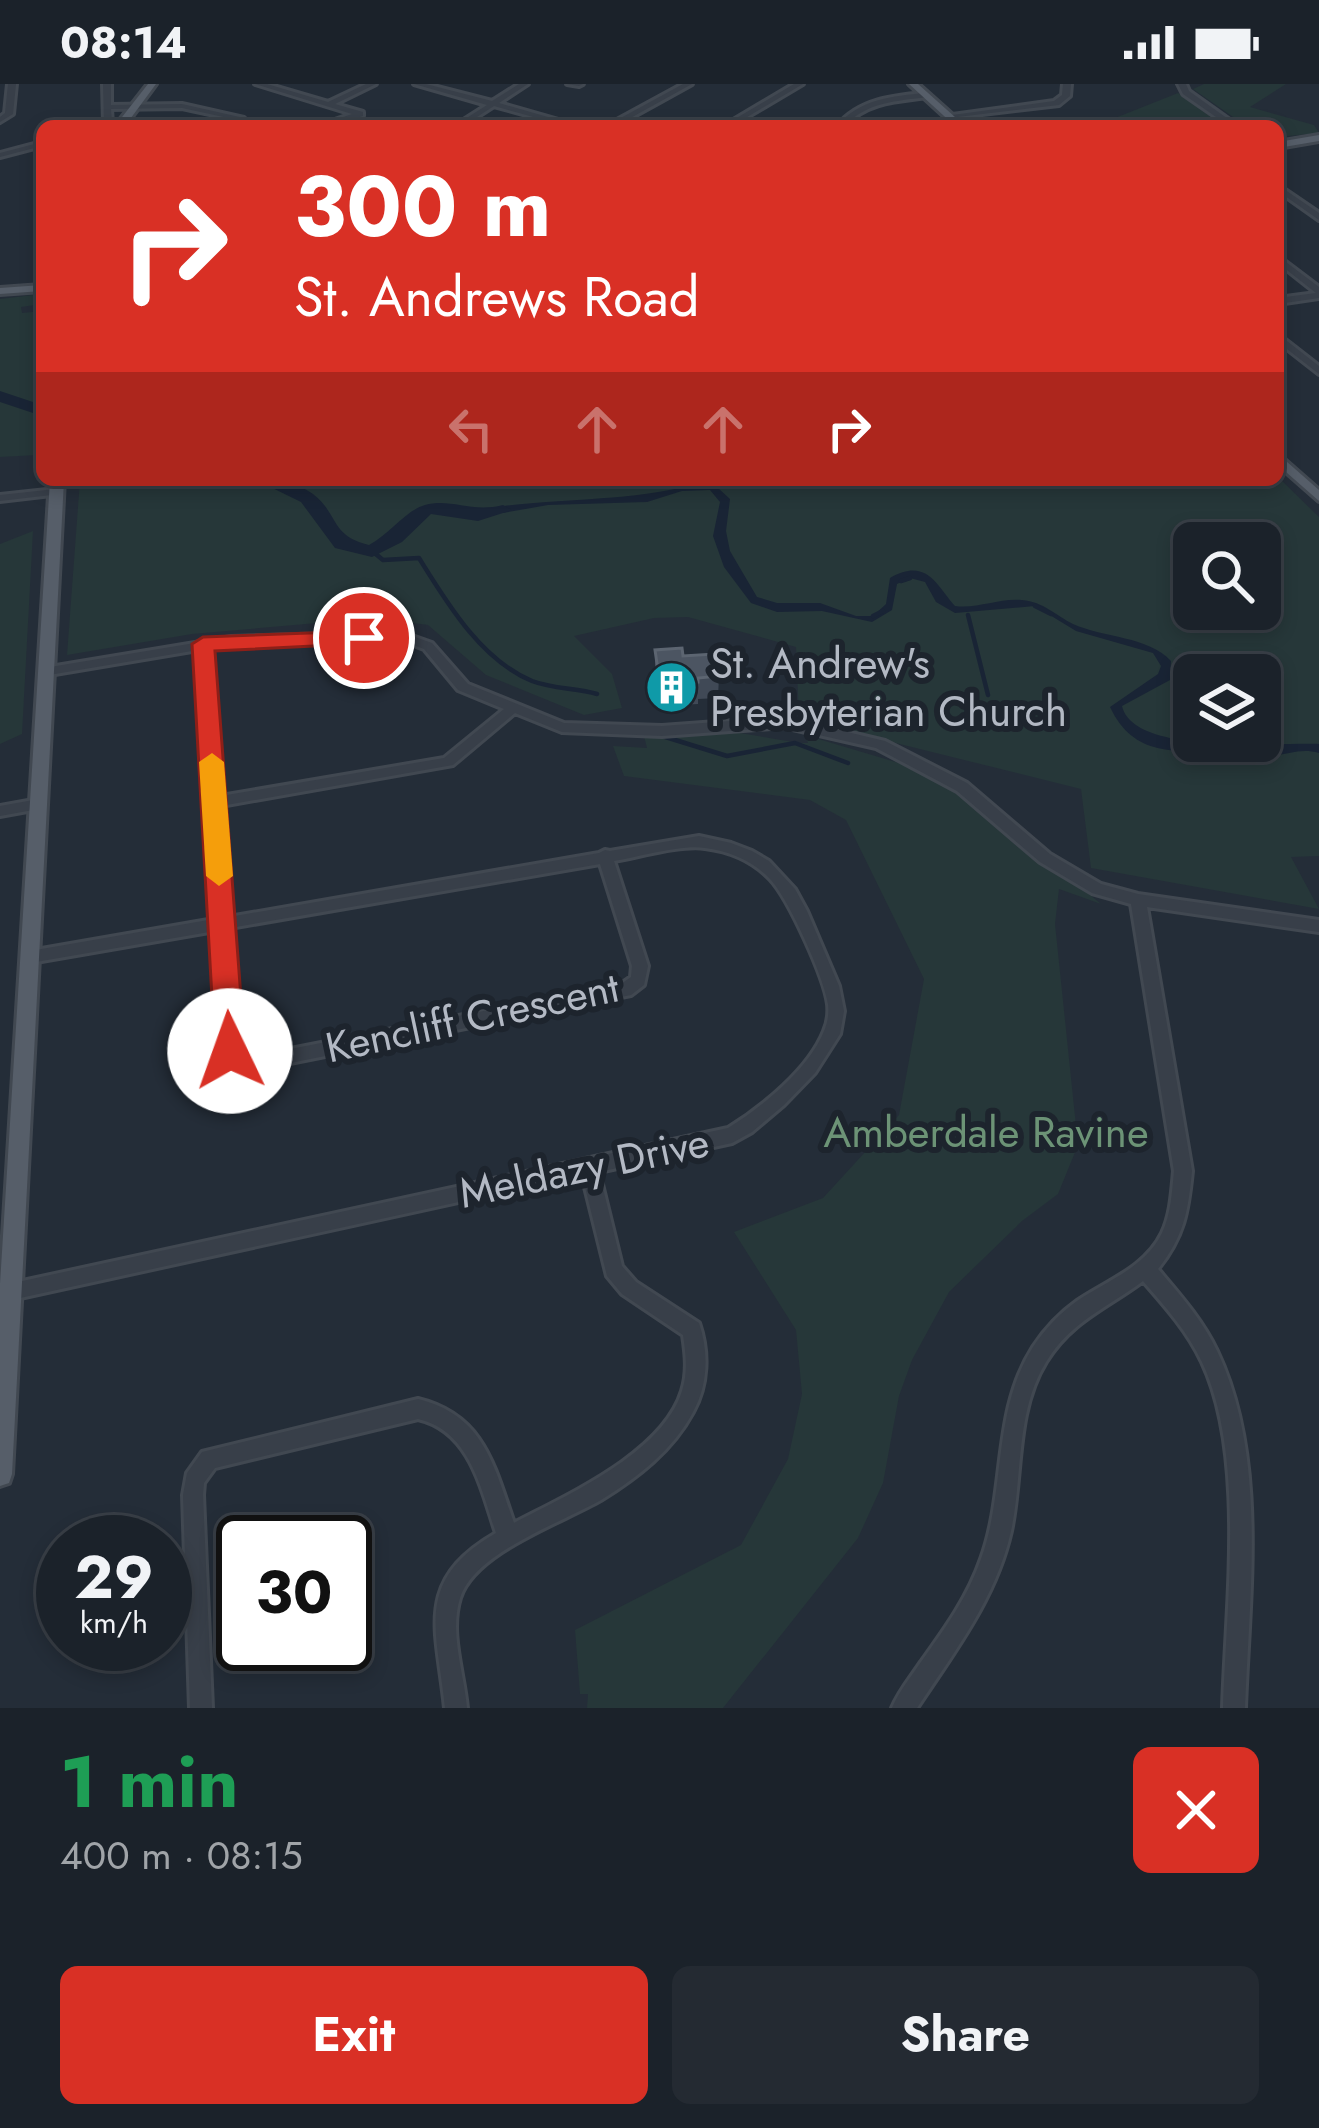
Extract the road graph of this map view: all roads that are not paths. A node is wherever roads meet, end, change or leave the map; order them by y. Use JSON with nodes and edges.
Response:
{"nodes":[{"id":1,"x":12,"y":84,"type":"edge"},
{"id":2,"x":107,"y":84,"type":"edge"},
{"id":3,"x":152,"y":84,"type":"edge"},
{"id":4,"x":260,"y":84,"type":"edge"},
{"id":5,"x":372,"y":84,"type":"edge"},
{"id":6,"x":418,"y":84,"type":"edge"},
{"id":7,"x":524,"y":84,"type":"edge"},
{"id":8,"x":688,"y":84,"type":"edge"},
{"id":9,"x":913,"y":84,"type":"edge"},
{"id":10,"x":1067,"y":84,"type":"edge"},
{"id":11,"x":1182,"y":84,"type":"edge"},
{"id":12,"x":793,"y":85,"type":"edge"},
{"id":13,"x":925,"y":95,"type":"junction"},
{"id":14,"x":330,"y":103,"type":"junction"},
{"id":15,"x":493,"y":104,"type":"junction"},
{"id":16,"x":107,"y":106,"type":"junction"},
{"id":17,"x":135,"y":106,"type":"junction"},
{"id":18,"x":949,"y":116,"type":"junction"},
{"id":19,"x":0,"y":120,"type":"edge"},
{"id":20,"x":112,"y":120,"type":"edge"},
{"id":21,"x":120,"y":120,"type":"edge"},
{"id":22,"x":220,"y":120,"type":"edge"},
{"id":23,"x":340,"y":120,"type":"edge"},
{"id":24,"x":468,"y":120,"type":"edge"},
{"id":25,"x":553,"y":120,"type":"edge"},
{"id":26,"x":621,"y":120,"type":"edge"},
{"id":27,"x":737,"y":120,"type":"edge"},
{"id":28,"x":846,"y":120,"type":"edge"},
{"id":29,"x":953,"y":120,"type":"edge"},
{"id":30,"x":1226,"y":120,"type":"edge"},
{"id":31,"x":1319,"y":141,"type":"edge"},
{"id":32,"x":1284,"y":144,"type":"edge"},
{"id":33,"x":36,"y":146,"type":"edge"},
{"id":34,"x":0,"y":155,"type":"edge"},
{"id":35,"x":1284,"y":191,"type":"edge"},
{"id":36,"x":1319,"y":217,"type":"edge"},
{"id":37,"x":1284,"y":264,"type":"edge"},
{"id":38,"x":36,"y":286,"type":"edge"},
{"id":39,"x":0,"y":291,"type":"edge"},
{"id":40,"x":1319,"y":293,"type":"edge"},
{"id":41,"x":1284,"y":300,"type":"edge"},
{"id":42,"x":1284,"y":342,"type":"edge"},
{"id":43,"x":1319,"y":371,"type":"edge"},
{"id":44,"x":1284,"y":464,"type":"edge"},
{"id":45,"x":56,"y":486,"type":"edge"},
{"id":46,"x":1319,"y":497,"type":"edge"},
{"id":47,"x":0,"y":498,"type":"edge"},
{"id":48,"x":203,"y":644,"type":"junction"},
{"id":49,"x":49,"y":671,"type":"junction"},
{"id":50,"x":513,"y":708,"type":"junction"},
{"id":51,"x":214,"y":802,"type":"junction"},
{"id":52,"x":39,"y":804,"type":"junction"},
{"id":53,"x":0,"y":812,"type":"edge"},
{"id":54,"x":605,"y":855,"type":"junction"},
{"id":55,"x":1138,"y":900,"type":"junction"},
{"id":56,"x":222,"y":924,"type":"junction"},
{"id":57,"x":1319,"y":926,"type":"edge"},
{"id":58,"x":30,"y":957,"type":"junction"},
{"id":59,"x":589,"y":1167,"type":"junction"},
{"id":60,"x":1147,"y":1271,"type":"junction"},
{"id":61,"x":10,"y":1292,"type":"junction"},
{"id":62,"x":0,"y":1474,"type":"edge"},
{"id":63,"x":508,"y":1537,"type":"junction"},
{"id":64,"x":201,"y":1708,"type":"edge"},
{"id":65,"x":456,"y":1708,"type":"edge"},
{"id":66,"x":903,"y":1708,"type":"edge"},
{"id":67,"x":1234,"y":1708,"type":"edge"}],
"edges":[{"from":1,"to":19,"type":"street"},
{"from":2,"to":16,"type":"street"},
{"from":3,"to":17,"type":"main road"},
{"from":4,"to":14,"type":"street"},
{"from":5,"to":14,"type":"street"},
{"from":6,"to":15,"type":"street"},
{"from":7,"to":15,"type":"street"},
{"from":8,"to":26,"type":"street"},
{"from":9,"to":13,"type":"main road"},
{"from":10,"to":18,"type":"street"},
{"from":11,"to":30,"type":"street"},
{"from":12,"to":27,"type":"street"},
{"from":13,"to":18,"type":"main road"},
{"from":13,"to":28,"type":"street"},
{"from":14,"to":23,"type":"street"},
{"from":15,"to":24,"type":"street"},
{"from":15,"to":25,"type":"street"},
{"from":16,"to":17,"type":"street"},
{"from":16,"to":20,"type":"street"},
{"from":17,"to":21,"type":"main road"},
{"from":17,"to":22,"type":"street"},
{"from":18,"to":29,"type":"main road"},
{"from":31,"to":32,"type":"main road"},
{"from":33,"to":34,"type":"street"},
{"from":35,"to":36,"type":"street"},
{"from":37,"to":40,"type":"street"},
{"from":38,"to":39,"type":"main road"},
{"from":40,"to":41,"type":"street"},
{"from":42,"to":43,"type":"street"},
{"from":44,"to":46,"type":"main road"},
{"from":45,"to":47,"type":"street"},
{"from":45,"to":49,"type":"main road"},
{"from":48,"to":49,"type":"street"},
{"from":48,"to":50,"type":"street"},
{"from":48,"to":51,"type":"street","name":"Kencliff Crescent"},
{"from":49,"to":52,"type":"main road"},
{"from":50,"to":51,"type":"street"},
{"from":50,"to":55,"type":"street"},
{"from":51,"to":56,"type":"street","name":"Kencliff Crescent"},
{"from":52,"to":53,"type":"street"},
{"from":52,"to":58,"type":"main road"},
{"from":54,"to":56,"type":"street","name":"Meldazy Drive"},
{"from":54,"to":56,"type":"street","name":"Kencliff Crescent"},
{"from":54,"to":59,"type":"street","name":"Meldazy Drive"},
{"from":55,"to":57,"type":"street"},
{"from":55,"to":60,"type":"street"},
{"from":56,"to":58,"type":"street","name":"Meldazy Drive"},
{"from":58,"to":61,"type":"main road"},
{"from":59,"to":61,"type":"street","name":"Meldazy Drive"},
{"from":59,"to":63,"type":"street"},
{"from":60,"to":66,"type":"street"},
{"from":60,"to":67,"type":"street"},
{"from":61,"to":62,"type":"main road"},
{"from":63,"to":64,"type":"street"},
{"from":63,"to":65,"type":"street"}]}
